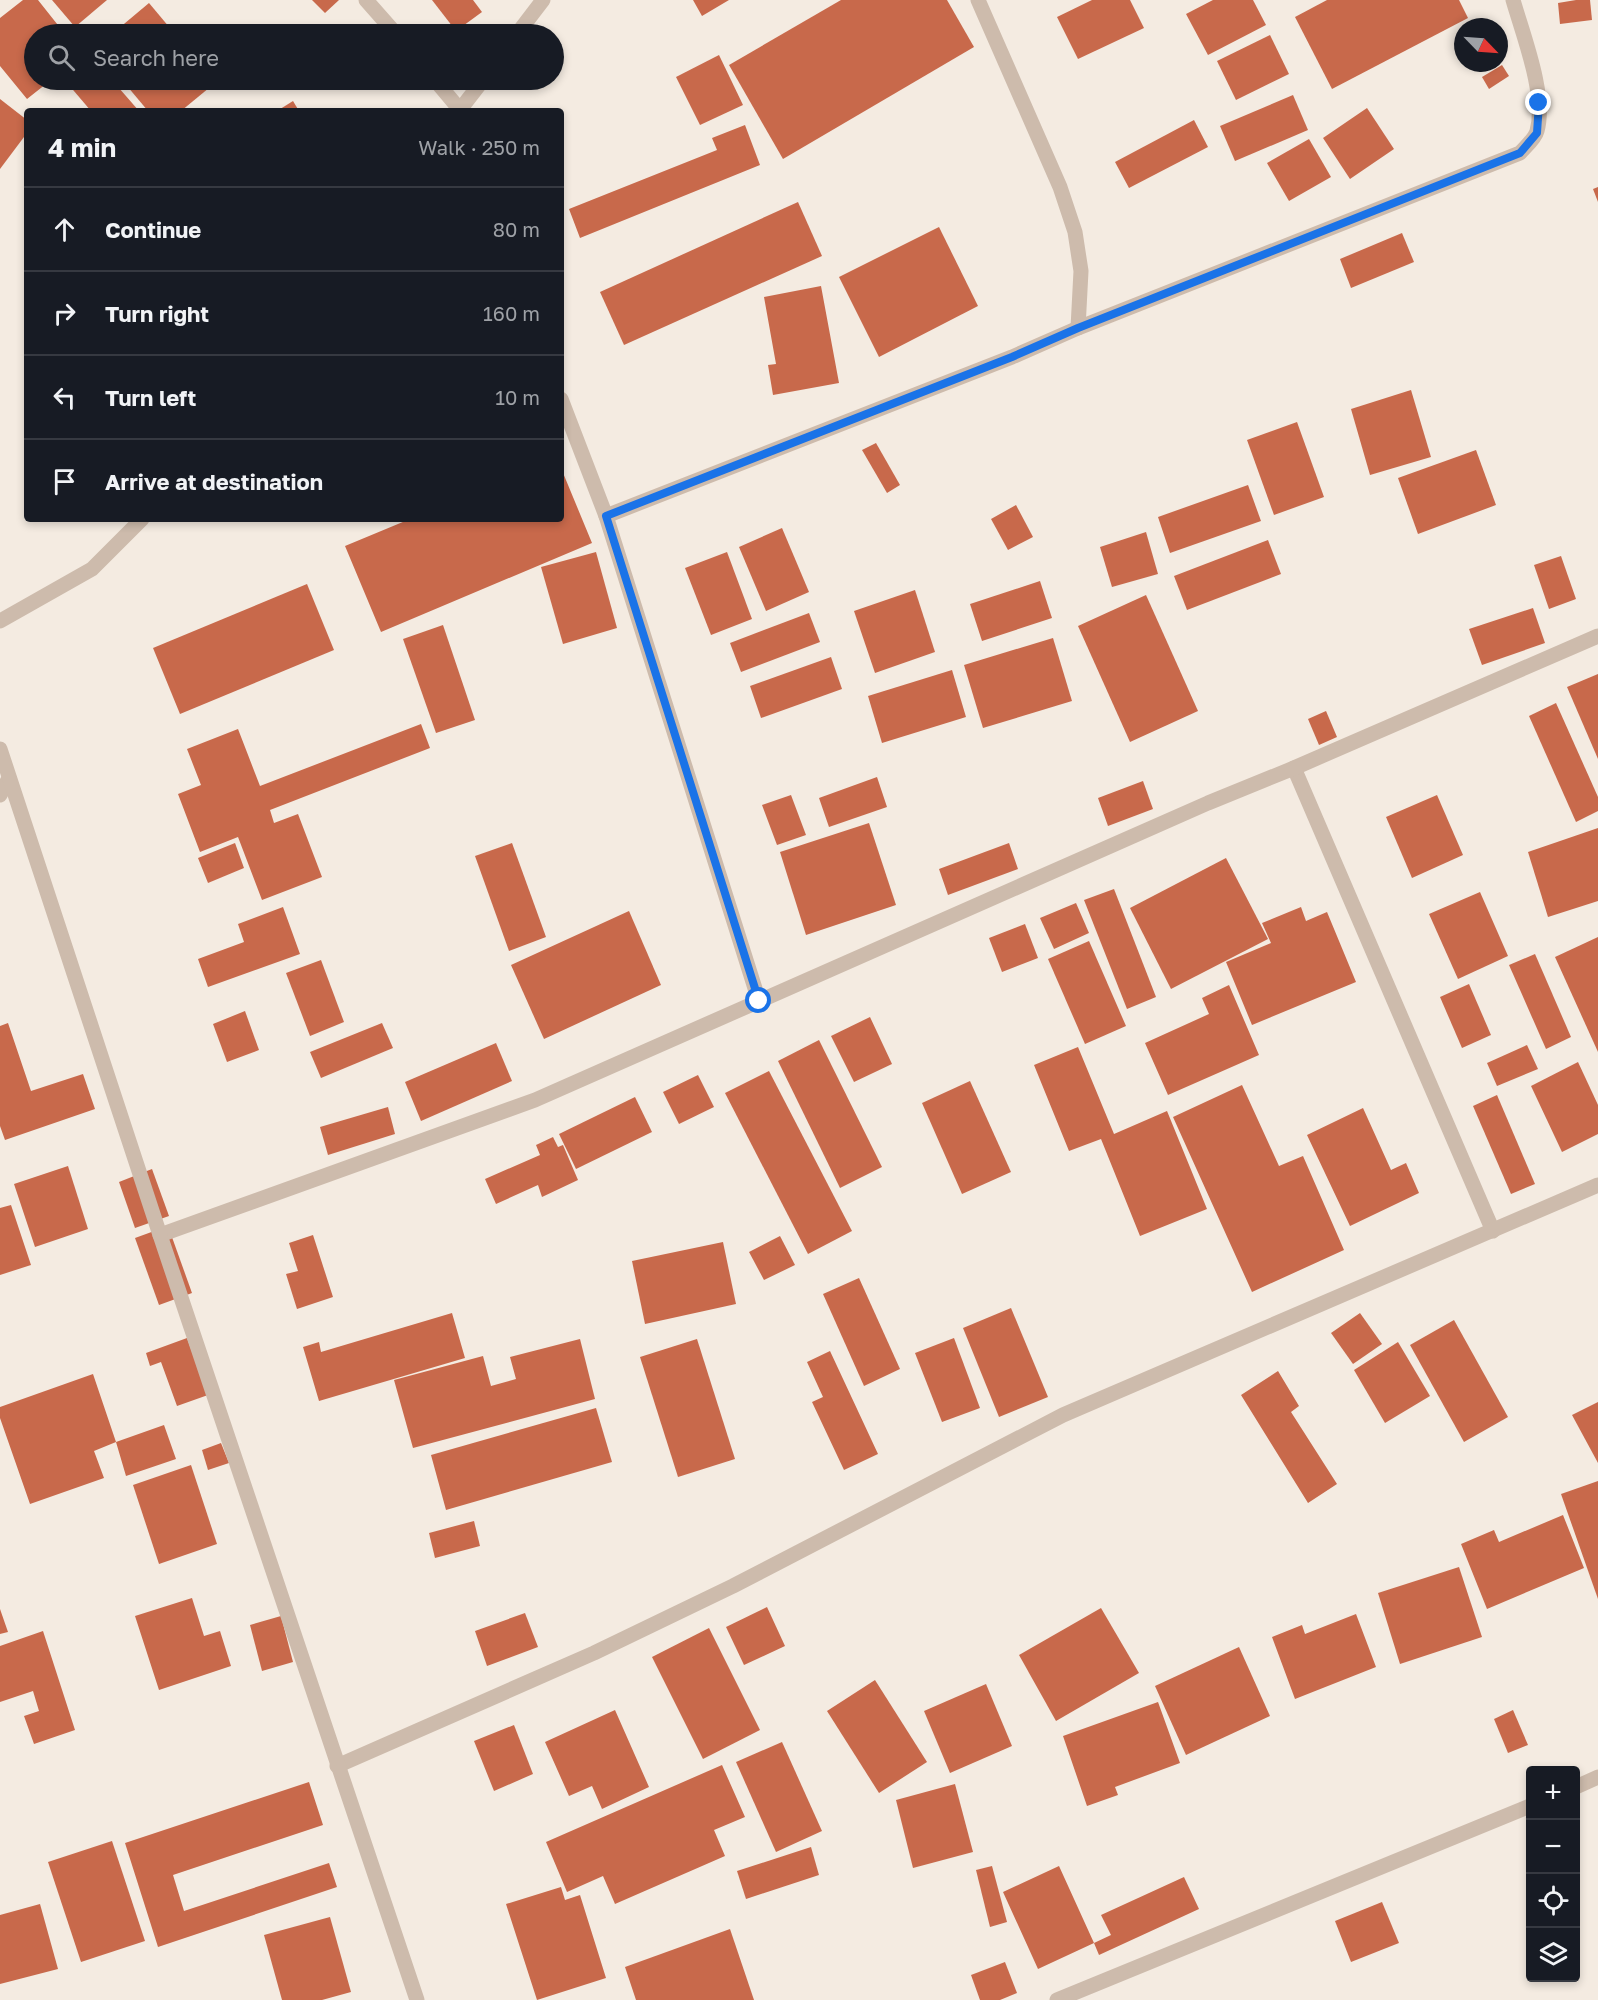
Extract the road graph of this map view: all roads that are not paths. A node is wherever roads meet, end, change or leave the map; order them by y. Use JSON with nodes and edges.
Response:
{"nodes":[{"id":1,"x":366,"y":0,"type":"edge"},
{"id":2,"x":543,"y":0,"type":"edge"},
{"id":3,"x":978,"y":0,"type":"edge"},
{"id":4,"x":1513,"y":0,"type":"edge"},
{"id":5,"x":387,"y":24,"type":"edge"},
{"id":6,"x":525,"y":24,"type":"edge"},
{"id":7,"x":443,"y":90,"type":"edge"},
{"id":8,"x":475,"y":90,"type":"edge"},
{"id":9,"x":458,"y":108,"type":"edge"},
{"id":10,"x":462,"y":108,"type":"edge"},
{"id":11,"x":1078,"y":328,"type":"junction"},
{"id":12,"x":564,"y":407,"type":"edge"},
{"id":13,"x":606,"y":516,"type":"junction"},
{"id":14,"x":139,"y":522,"type":"edge"},
{"id":15,"x":0,"y":621,"type":"edge"},
{"id":16,"x":1598,"y":636,"type":"edge"},
{"id":17,"x":0,"y":749,"type":"edge"},
{"id":18,"x":1294,"y":768,"type":"junction"},
{"id":19,"x":9,"y":778,"type":"junction"},
{"id":20,"x":0,"y":795,"type":"edge"},
{"id":21,"x":759,"y":1001,"type":"junction"},
{"id":22,"x":1598,"y":1185,"type":"edge"},
{"id":23,"x":1493,"y":1231,"type":"junction"},
{"id":24,"x":160,"y":1235,"type":"junction"},
{"id":25,"x":337,"y":1766,"type":"junction"},
{"id":26,"x":1598,"y":1777,"type":"edge"},
{"id":27,"x":1580,"y":1785,"type":"edge"},
{"id":28,"x":1526,"y":1808,"type":"edge"},
{"id":29,"x":1092,"y":1993,"type":"edge"},
{"id":30,"x":417,"y":2000,"type":"edge"},
{"id":31,"x":1057,"y":2000,"type":"edge"}],
"edges":[{"from":1,"to":5,"type":"street"},
{"from":2,"to":6,"type":"street"},
{"from":3,"to":11,"type":"street"},
{"from":4,"to":11,"type":"street"},
{"from":7,"to":9,"type":"street"},
{"from":8,"to":10,"type":"street"},
{"from":11,"to":13,"type":"street"},
{"from":12,"to":13,"type":"street"},
{"from":13,"to":21,"type":"street"},
{"from":14,"to":15,"type":"street"},
{"from":16,"to":18,"type":"street"},
{"from":17,"to":19,"type":"street"},
{"from":18,"to":21,"type":"street"},
{"from":18,"to":23,"type":"street"},
{"from":19,"to":20,"type":"street"},
{"from":19,"to":24,"type":"street"},
{"from":21,"to":24,"type":"street"},
{"from":22,"to":23,"type":"street"},
{"from":23,"to":25,"type":"street"},
{"from":24,"to":25,"type":"street"},
{"from":25,"to":30,"type":"street"},
{"from":26,"to":27,"type":"street"},
{"from":28,"to":29,"type":"street"},
{"from":29,"to":31,"type":"street"}]}
